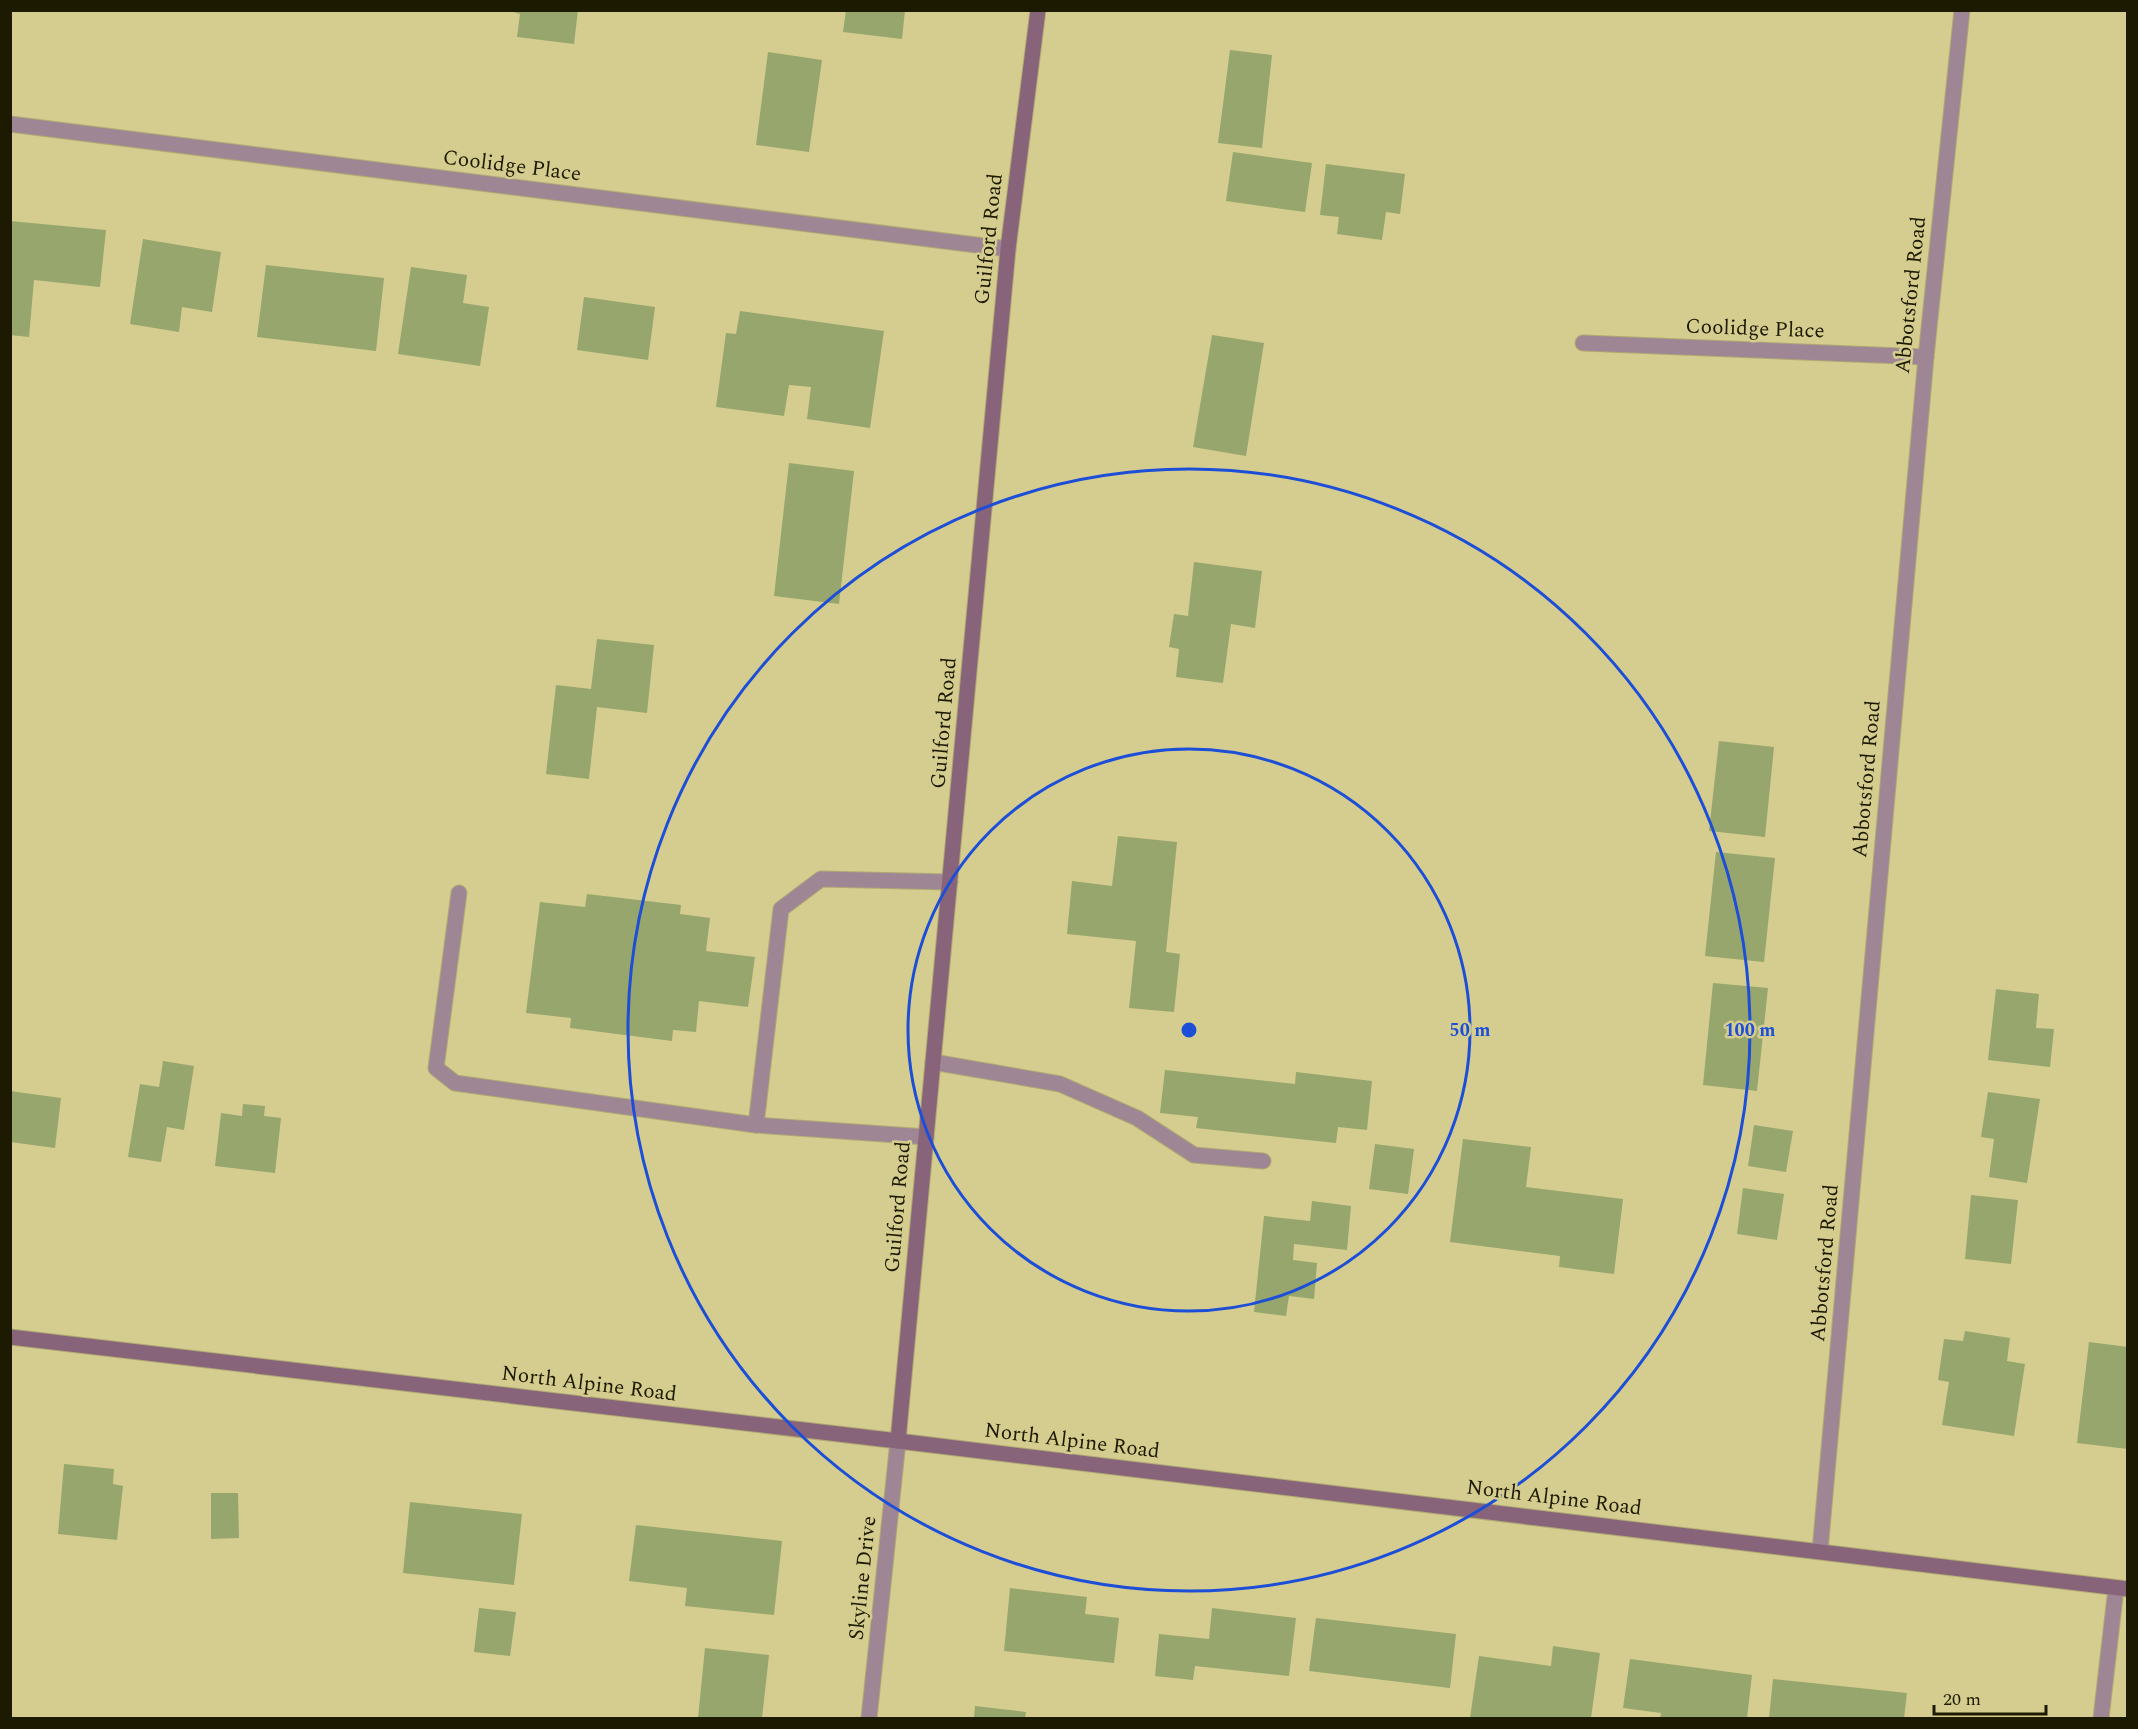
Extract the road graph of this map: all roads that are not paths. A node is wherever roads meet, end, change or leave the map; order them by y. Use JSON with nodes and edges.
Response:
{"nodes":[{"id":1,"x":1038,"y":10,"type":"edge"},
{"id":2,"x":1962,"y":10,"type":"edge"},
{"id":3,"x":10,"y":124,"type":"edge"},
{"id":4,"x":1008,"y":249,"type":"junction"},
{"id":5,"x":1583,"y":343,"type":"dead end"},
{"id":6,"x":1926,"y":357,"type":"junction"},
{"id":7,"x":950,"y":882,"type":"junction"},
{"id":8,"x":459,"y":893,"type":"dead end"},
{"id":9,"x":933,"y":1062,"type":"junction"},
{"id":10,"x":756,"y":1125,"type":"junction"},
{"id":11,"x":926,"y":1137,"type":"junction"},
{"id":12,"x":1263,"y":1161,"type":"dead end"},
{"id":13,"x":10,"y":1337,"type":"edge"},
{"id":14,"x":898,"y":1441,"type":"junction"},
{"id":15,"x":1820,"y":1551,"type":"junction"},
{"id":16,"x":2122,"y":1588,"type":"edge"},
{"id":17,"x":869,"y":1719,"type":"edge"},
{"id":18,"x":2101,"y":1719,"type":"edge"}],
"edges":[{"from":1,"to":4,"type":"main road","name":"Guilford Road"},
{"from":2,"to":6,"type":"street","name":"Abbotsford Road"},
{"from":3,"to":4,"type":"street","name":"Coolidge Place"},
{"from":4,"to":7,"type":"main road","name":"Guilford Road"},
{"from":5,"to":6,"type":"street","name":"Coolidge Place"},
{"from":6,"to":15,"type":"street","name":"Abbotsford Road"},
{"from":7,"to":9,"type":"main road","name":"Guilford Road"},
{"from":7,"to":10,"type":"street"},
{"from":8,"to":10,"type":"street"},
{"from":9,"to":11,"type":"main road","name":"Guilford Road"},
{"from":9,"to":12,"type":"street"},
{"from":10,"to":11,"type":"street"},
{"from":11,"to":14,"type":"main road","name":"Guilford Road"},
{"from":13,"to":14,"type":"main road","name":"North Alpine Road"},
{"from":14,"to":15,"type":"main road","name":"North Alpine Road"},
{"from":14,"to":17,"type":"street","name":"Skyline Drive"},
{"from":15,"to":16,"type":"main road","name":"North Alpine Road"},
{"from":16,"to":18,"type":"street"}]}
